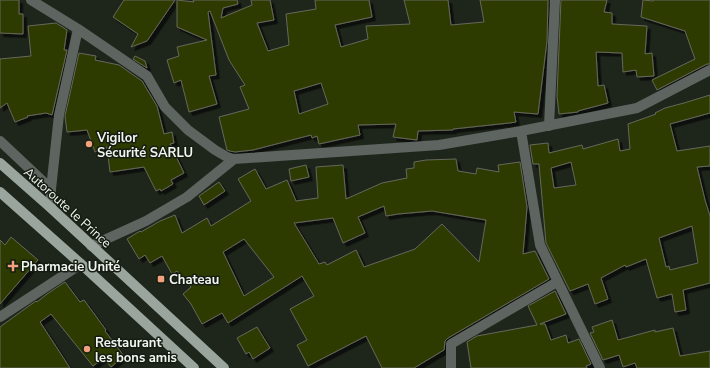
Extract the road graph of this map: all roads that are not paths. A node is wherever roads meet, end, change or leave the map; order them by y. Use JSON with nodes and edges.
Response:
{"nodes":[{"id":1,"x":31,"y":0,"type":"edge"},
{"id":2,"x":555,"y":0,"type":"edge"},
{"id":3,"x":78,"y":29,"type":"junction"},
{"id":4,"x":710,"y":70,"type":"edge"},
{"id":5,"x":549,"y":126,"type":"junction"},
{"id":6,"x":521,"y":131,"type":"junction"},
{"id":7,"x":0,"y":141,"type":"edge"},
{"id":8,"x":234,"y":159,"type":"junction"},
{"id":9,"x":0,"y":163,"type":"edge"},
{"id":10,"x":51,"y":189,"type":"junction"},
{"id":11,"x":0,"y":192,"type":"edge"},
{"id":12,"x":51,"y":208,"type":"junction"},
{"id":13,"x":91,"y":246,"type":"junction"},
{"id":14,"x":81,"y":264,"type":"junction"},
{"id":15,"x":557,"y":282,"type":"junction"},
{"id":16,"x":0,"y":317,"type":"edge"},
{"id":17,"x":194,"y":368,"type":"edge"},
{"id":18,"x":224,"y":368,"type":"edge"},
{"id":19,"x":451,"y":368,"type":"edge"},
{"id":20,"x":600,"y":368,"type":"edge"}],
"edges":[{"from":1,"to":3,"type":"street"},
{"from":2,"to":5,"type":"street"},
{"from":3,"to":8,"type":"street"},
{"from":3,"to":10,"type":"street"},
{"from":4,"to":5,"type":"street"},
{"from":5,"to":6,"type":"street"},
{"from":6,"to":8,"type":"street"},
{"from":6,"to":15,"type":"street"},
{"from":7,"to":10,"type":"street"},
{"from":8,"to":13,"type":"street"},
{"from":9,"to":12,"type":"main road","name":"Autoroute le Prince"},
{"from":10,"to":12,"type":"street"},
{"from":11,"to":14,"type":"main road"},
{"from":12,"to":13,"type":"main road","name":"Autoroute le Prince"},
{"from":13,"to":18,"type":"main road","name":"Autoroute le Prince"},
{"from":14,"to":16,"type":"street"},
{"from":14,"to":17,"type":"main road"},
{"from":15,"to":19,"type":"street"},
{"from":15,"to":20,"type":"street"}]}
